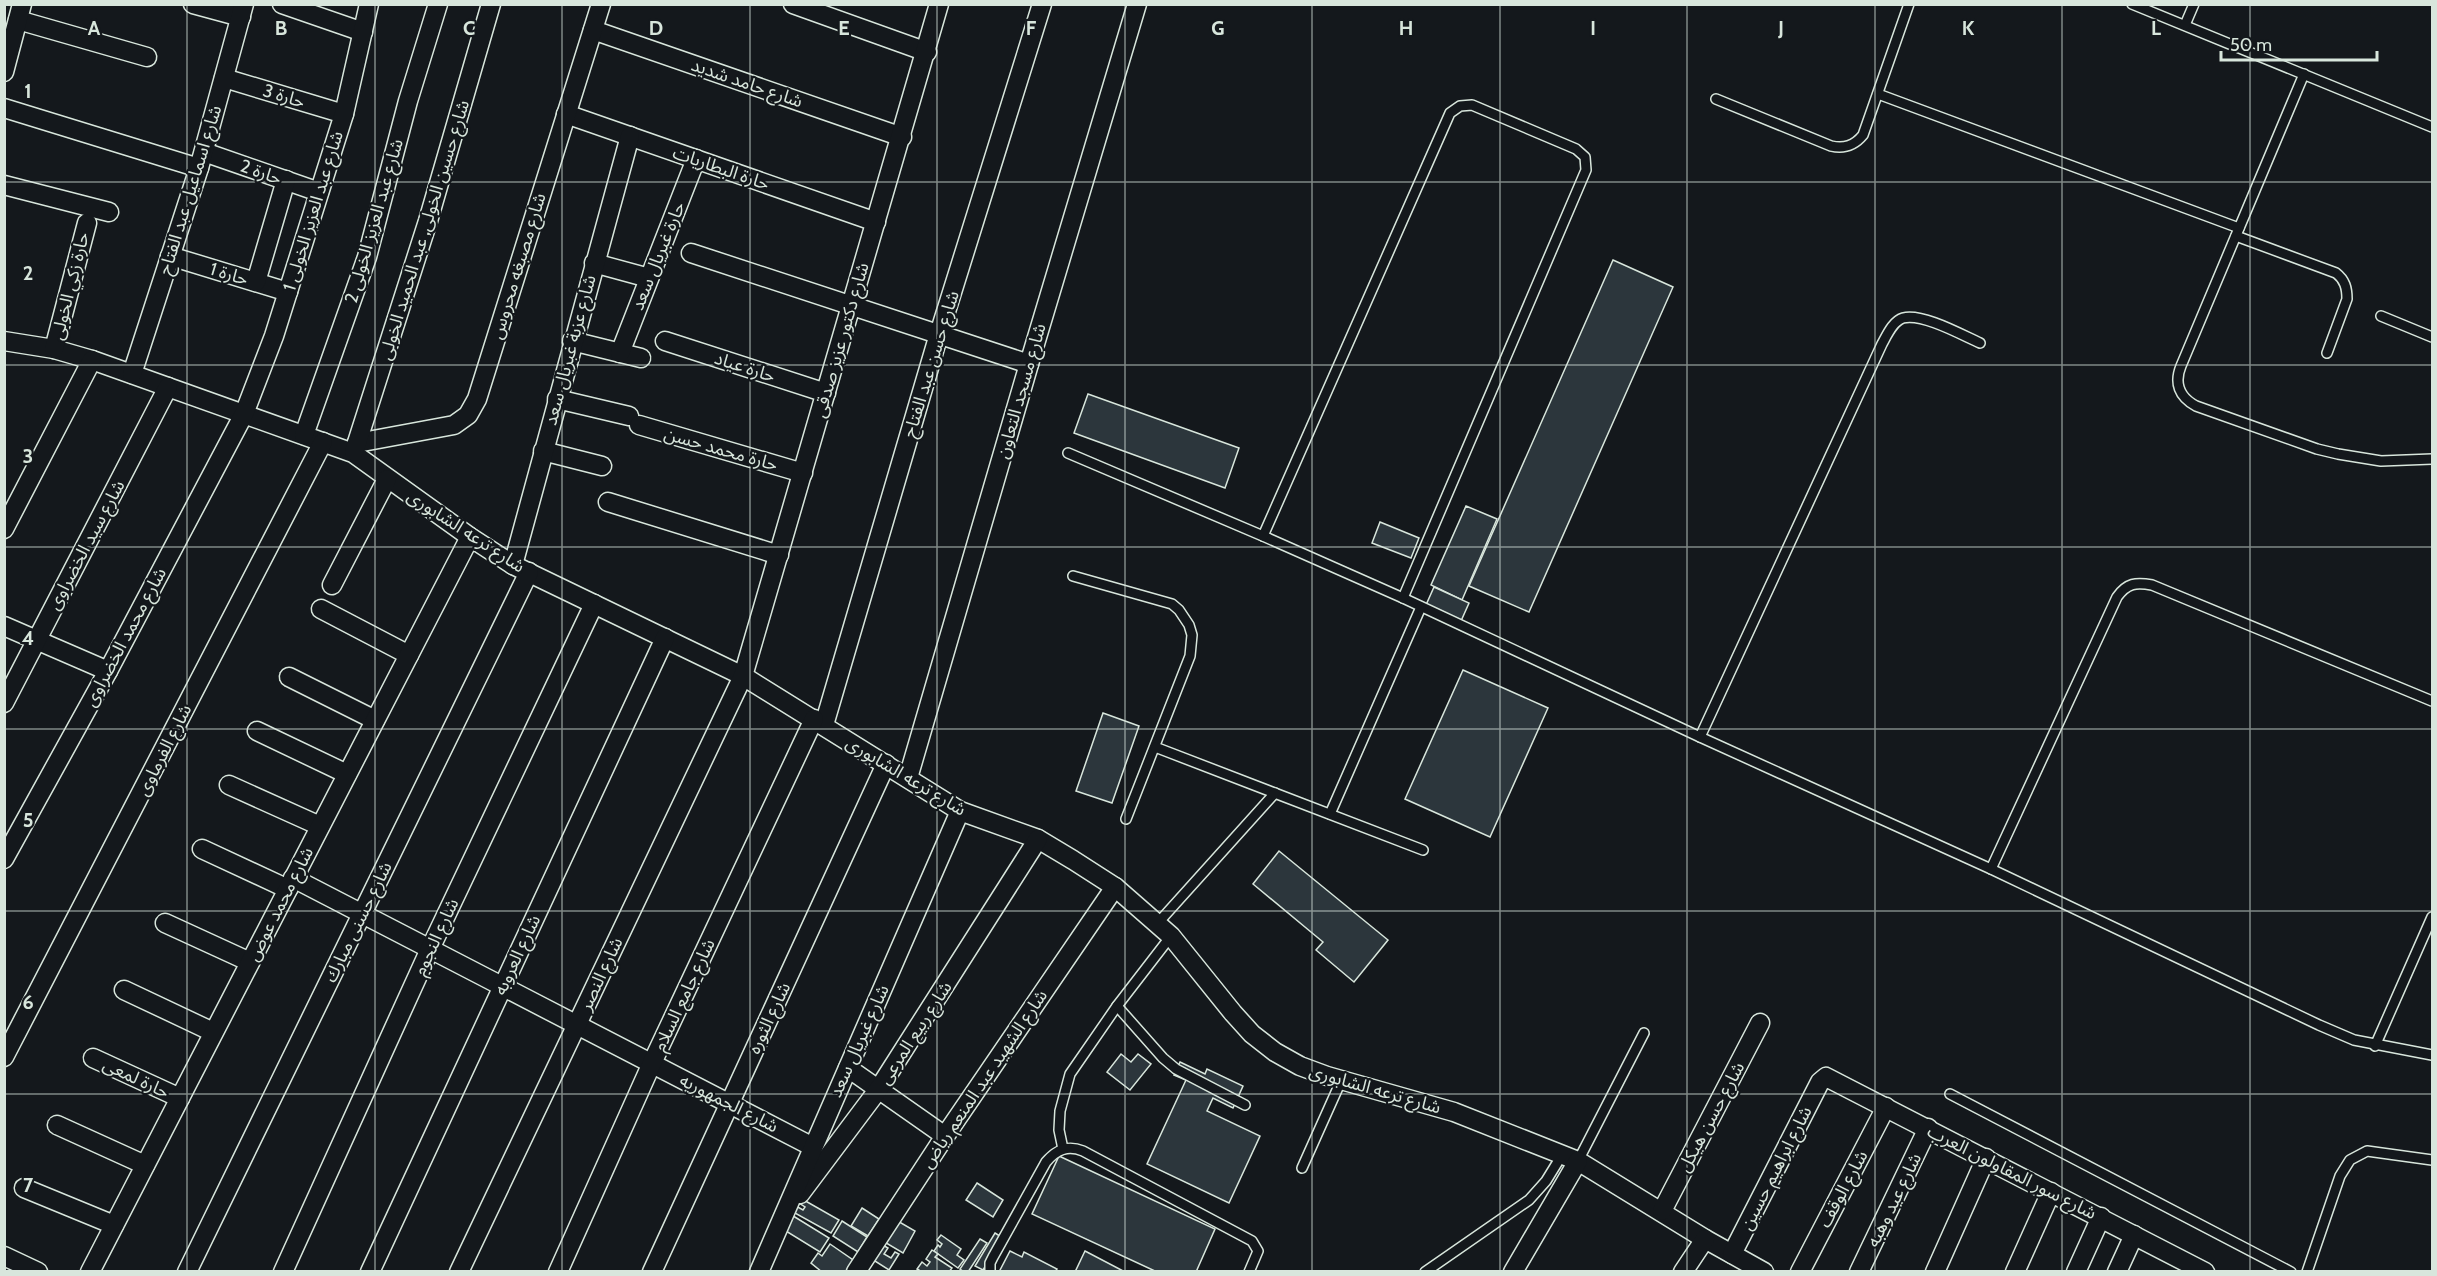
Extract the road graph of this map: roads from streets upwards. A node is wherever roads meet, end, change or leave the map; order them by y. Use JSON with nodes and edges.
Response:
{"nodes":[{"id":1,"x":193,"y":4,"type":"edge"},
{"id":2,"x":282,"y":4,"type":"edge"},
{"id":3,"x":369,"y":4,"type":"edge"},
{"id":4,"x":438,"y":4,"type":"edge"},
{"id":5,"x":491,"y":4,"type":"edge"},
{"id":6,"x":793,"y":4,"type":"edge"},
{"id":7,"x":939,"y":4,"type":"edge"},
{"id":8,"x":1042,"y":4,"type":"edge"},
{"id":9,"x":1137,"y":4,"type":"edge"},
{"id":10,"x":598,"y":5,"type":"edge"},
{"id":11,"x":242,"y":11,"type":"edge"},
{"id":12,"x":20,"y":12,"type":"edge"},
{"id":13,"x":593,"y":30,"type":"junction"},
{"id":14,"x":363,"y":32,"type":"junction"},
{"id":15,"x":927,"y":52,"type":"junction"},
{"id":16,"x":7,"y":53,"type":"edge"},
{"id":17,"x":147,"y":57,"type":"dead end"},
{"id":18,"x":4,"y":72,"type":"edge"},
{"id":19,"x":224,"y":78,"type":"junction"},
{"id":20,"x":4,"y":108,"type":"edge"},
{"id":21,"x":344,"y":114,"type":"junction"},
{"id":22,"x":566,"y":114,"type":"junction"},
{"id":23,"x":630,"y":135,"type":"junction"},
{"id":24,"x":902,"y":137,"type":"junction"},
{"id":25,"x":696,"y":159,"type":"junction"},
{"id":26,"x":201,"y":160,"type":"junction"},
{"id":27,"x":286,"y":180,"type":"junction"},
{"id":28,"x":4,"y":185,"type":"edge"},
{"id":29,"x":319,"y":192,"type":"junction"},
{"id":30,"x":109,"y":212,"type":"dead end"},
{"id":31,"x":876,"y":222,"type":"junction"},
{"id":32,"x":87,"y":223,"type":"dead end"},
{"id":33,"x":691,"y":253,"type":"dead end"},
{"id":34,"x":170,"y":256,"type":"junction"},
{"id":35,"x":594,"y":263,"type":"junction"},
{"id":36,"x":649,"y":278,"type":"junction"},
{"id":37,"x":256,"y":282,"type":"junction"},
{"id":38,"x":288,"y":292,"type":"junction"},
{"id":39,"x":852,"y":305,"type":"junction"},
{"id":40,"x":939,"y":334,"type":"junction"},
{"id":41,"x":4,"y":341,"type":"edge"},
{"id":42,"x":572,"y":341,"type":"junction"},
{"id":43,"x":665,"y":341,"type":"dead end"},
{"id":44,"x":54,"y":349,"type":"junction"},
{"id":45,"x":620,"y":353,"type":"junction"},
{"id":46,"x":641,"y":358,"type":"dead end"},
{"id":47,"x":92,"y":360,"type":"junction"},
{"id":48,"x":1029,"y":364,"type":"junction"},
{"id":49,"x":132,"y":374,"type":"junction"},
{"id":50,"x":168,"y":387,"type":"junction"},
{"id":51,"x":826,"y":393,"type":"junction"},
{"id":52,"x":557,"y":399,"type":"junction"},
{"id":53,"x":244,"y":414,"type":"junction"},
{"id":54,"x":304,"y":435,"type":"junction"},
{"id":55,"x":323,"y":442,"type":"junction"},
{"id":56,"x":355,"y":448,"type":"junction"},
{"id":57,"x":543,"y":451,"type":"junction"},
{"id":58,"x":602,"y":466,"type":"dead end"},
{"id":59,"x":803,"y":472,"type":"junction"},
{"id":60,"x":387,"y":479,"type":"junction"},
{"id":61,"x":608,"y":502,"type":"dead end"},
{"id":62,"x":4,"y":529,"type":"edge"},
{"id":63,"x":470,"y":537,"type":"junction"},
{"id":64,"x":779,"y":555,"type":"junction"},
{"id":65,"x":521,"y":569,"type":"junction"},
{"id":66,"x":332,"y":585,"type":"dead end"},
{"id":67,"x":594,"y":604,"type":"junction"},
{"id":68,"x":321,"y":609,"type":"dead end"},
{"id":69,"x":4,"y":626,"type":"edge"},
{"id":70,"x":665,"y":638,"type":"junction"},
{"id":71,"x":36,"y":640,"type":"junction"},
{"id":72,"x":409,"y":655,"type":"junction"},
{"id":73,"x":108,"y":671,"type":"junction"},
{"id":74,"x":743,"y":676,"type":"junction"},
{"id":75,"x":289,"y":677,"type":"dead end"},
{"id":76,"x":4,"y":703,"type":"edge"},
{"id":77,"x":375,"y":720,"type":"junction"},
{"id":78,"x":819,"y":722,"type":"junction"},
{"id":79,"x":257,"y":731,"type":"dead end"},
{"id":80,"x":886,"y":765,"type":"junction"},
{"id":81,"x":347,"y":774,"type":"junction"},
{"id":82,"x":908,"y":778,"type":"junction"},
{"id":83,"x":230,"y":785,"type":"dead end"},
{"id":84,"x":960,"y":812,"type":"junction"},
{"id":85,"x":320,"y":826,"type":"junction"},
{"id":86,"x":1038,"y":839,"type":"junction"},
{"id":87,"x":202,"y":849,"type":"dead end"},
{"id":88,"x":4,"y":859,"type":"edge"},
{"id":89,"x":290,"y":884,"type":"junction"},
{"id":90,"x":1114,"y":887,"type":"junction"},
{"id":91,"x":362,"y":914,"type":"junction"},
{"id":92,"x":165,"y":923,"type":"dead end"},
{"id":93,"x":430,"y":949,"type":"junction"},
{"id":94,"x":250,"y":962,"type":"junction"},
{"id":95,"x":503,"y":986,"type":"junction"},
{"id":96,"x":124,"y":990,"type":"dead end"},
{"id":97,"x":1760,"y":1023,"type":"dead end"},
{"id":98,"x":577,"y":1024,"type":"junction"},
{"id":99,"x":213,"y":1032,"type":"junction"},
{"id":100,"x":4,"y":1057,"type":"edge"},
{"id":101,"x":93,"y":1058,"type":"dead end"},
{"id":102,"x":652,"y":1063,"type":"junction"},
{"id":103,"x":848,"y":1068,"type":"junction"},
{"id":104,"x":1820,"y":1082,"type":"joint"},
{"id":105,"x":878,"y":1090,"type":"junction"},
{"id":106,"x":180,"y":1098,"type":"junction"},
{"id":107,"x":730,"y":1102,"type":"junction"},
{"id":108,"x":1886,"y":1107,"type":"junction"},
{"id":109,"x":57,"y":1125,"type":"dead end"},
{"id":110,"x":1928,"y":1128,"type":"junction"},
{"id":111,"x":945,"y":1136,"type":"junction"},
{"id":112,"x":813,"y":1147,"type":"junction"},
{"id":113,"x":1570,"y":1158,"type":"junction"},
{"id":114,"x":1986,"y":1158,"type":"junction"},
{"id":115,"x":145,"y":1165,"type":"junction"},
{"id":116,"x":24,"y":1188,"type":"dead end"},
{"id":117,"x":2051,"y":1192,"type":"junction"},
{"id":118,"x":1662,"y":1211,"type":"junction"},
{"id":119,"x":2101,"y":1217,"type":"junction"},
{"id":120,"x":782,"y":1219,"type":"junction"},
{"id":121,"x":114,"y":1225,"type":"junction"},
{"id":122,"x":2134,"y":1235,"type":"junction"},
{"id":123,"x":1705,"y":1239,"type":"junction"},
{"id":124,"x":1732,"y":1254,"type":"junction"},
{"id":125,"x":4,"y":1256,"type":"edge"},
{"id":126,"x":766,"y":1268,"type":"edge"},
{"id":127,"x":2200,"y":1270,"type":"edge"},
{"id":128,"x":38,"y":1272,"type":"edge"},
{"id":129,"x":90,"y":1272,"type":"edge"},
{"id":130,"x":187,"y":1272,"type":"edge"},
{"id":131,"x":283,"y":1272,"type":"edge"},
{"id":132,"x":370,"y":1272,"type":"edge"},
{"id":133,"x":459,"y":1272,"type":"edge"},
{"id":134,"x":558,"y":1272,"type":"edge"},
{"id":135,"x":652,"y":1272,"type":"edge"},
{"id":136,"x":856,"y":1272,"type":"edge"},
{"id":137,"x":1513,"y":1272,"type":"edge"},
{"id":138,"x":1683,"y":1272,"type":"edge"},
{"id":139,"x":1764,"y":1272,"type":"edge"},
{"id":140,"x":1800,"y":1272,"type":"edge"},
{"id":141,"x":1859,"y":1272,"type":"edge"},
{"id":142,"x":1935,"y":1272,"type":"edge"},
{"id":143,"x":2014,"y":1272,"type":"edge"},
{"id":144,"x":2076,"y":1272,"type":"edge"},
{"id":145,"x":2117,"y":1272,"type":"edge"}],
"edges":[{"from":1,"to":11,"type":"street"},
{"from":2,"to":14,"type":"street"},
{"from":3,"to":14,"type":"street","name":"شارع عبد العزيز الخولى 1"},
{"from":4,"to":54,"type":"street","name":"شارع عبد العزيز الخولى 2"},
{"from":5,"to":56,"type":"street","name":"شارع حسين الخولى, عبد الحميد الخولى"},
{"from":6,"to":15,"type":"street"},
{"from":7,"to":15,"type":"street","name":"شارع دكتور عزيز صدقى"},
{"from":8,"to":40,"type":"street","name":"شارع حسن عبد الفتاح"},
{"from":9,"to":48,"type":"street","name":"شارع مسجد التعاون"},
{"from":10,"to":13,"type":"street","name":"شارع مصبغه محروس"},
{"from":11,"to":19,"type":"street","name":"شارع اسماعيل عبد الفتاح"},
{"from":12,"to":16,"type":"street"},
{"from":12,"to":17,"type":"street"},
{"from":13,"to":22,"type":"street","name":"شارع مصبغه محروس"},
{"from":13,"to":24,"type":"street","name":"شارع حامد شديد"},
{"from":14,"to":21,"type":"street","name":"شارع عبد العزيز الخولى 1"},
{"from":15,"to":24,"type":"street","name":"شارع دكتور عزيز صدقى"},
{"from":16,"to":18,"type":"street"},
{"from":19,"to":21,"type":"street","name":"حارة 3"},
{"from":19,"to":26,"type":"street","name":"شارع اسماعيل عبد الفتاح"},
{"from":20,"to":26,"type":"street","name":"حارة 2"},
{"from":21,"to":29,"type":"street","name":"شارع عبد العزيز الخولى 1"},
{"from":22,"to":23,"type":"street","name":"حارة البطاريات"},
{"from":22,"to":56,"type":"street","name":"شارع مصبغه محروس"},
{"from":23,"to":25,"type":"street","name":"حارة البطاريات"},
{"from":23,"to":35,"type":"street","name":"شارع عزبة غبريال سعد"},
{"from":24,"to":31,"type":"street","name":"شارع دكتور عزيز صدقى"},
{"from":25,"to":31,"type":"street","name":"حارة البطاريات"},
{"from":25,"to":36,"type":"street","name":"حارة غبريال سعد"},
{"from":26,"to":27,"type":"street","name":"حارة 2"},
{"from":26,"to":34,"type":"street","name":"شارع اسماعيل عبد الفتاح"},
{"from":27,"to":29,"type":"street","name":"حارة 2"},
{"from":27,"to":37,"type":"street"},
{"from":28,"to":30,"type":"street"},
{"from":29,"to":38,"type":"street","name":"شارع عبد العزيز الخولى 1"},
{"from":31,"to":39,"type":"street","name":"شارع دكتور عزيز صدقى"},
{"from":32,"to":44,"type":"street","name":"حارة زكي الخولى"},
{"from":33,"to":39,"type":"street"},
{"from":34,"to":37,"type":"street","name":"حارة 1"},
{"from":34,"to":49,"type":"street","name":"شارع اسماعيل عبد الفتاح"},
{"from":35,"to":36,"type":"street"},
{"from":35,"to":42,"type":"street","name":"شارع عزبة غبريال سعد"},
{"from":36,"to":45,"type":"street","name":"حارة غبريال سعد"},
{"from":37,"to":38,"type":"street","name":"حارة 1"},
{"from":38,"to":53,"type":"street","name":"شارع عبد العزيز الخولى 1"},
{"from":39,"to":40,"type":"street"},
{"from":39,"to":51,"type":"street","name":"شارع دكتور عزيز صدقى"},
{"from":40,"to":48,"type":"street"},
{"from":40,"to":78,"type":"street","name":"شارع حسن عبد الفتاح"},
{"from":41,"to":44,"type":"street","name":"شارع ترعه الشابورى"},
{"from":42,"to":45,"type":"street"},
{"from":42,"to":52,"type":"street","name":"شارع عزبة غبريال سعد"},
{"from":43,"to":51,"type":"street","name":"حارة عياد"},
{"from":44,"to":47,"type":"street","name":"شارع ترعه الشابورى"},
{"from":45,"to":46,"type":"street"},
{"from":47,"to":49,"type":"street","name":"شارع ترعه الشابورى"},
{"from":47,"to":62,"type":"street"},
{"from":48,"to":82,"type":"street","name":"شارع مسجد التعاون"},
{"from":49,"to":50,"type":"street","name":"شارع ترعه الشابورى"},
{"from":50,"to":53,"type":"street","name":"شارع ترعه الشابورى"},
{"from":50,"to":71,"type":"street","name":"شارع سيد الخضراوى"},
{"from":51,"to":59,"type":"street","name":"شارع دكتور عزيز صدقى"},
{"from":52,"to":57,"type":"street","name":"شارع عزبة غبريال سعد"},
{"from":52,"to":59,"type":"street","name":"حارة محمد حسن"},
{"from":53,"to":54,"type":"street","name":"شارع ترعه الشابورى"},
{"from":53,"to":73,"type":"street","name":"شارع محمد الخضراوى"},
{"from":54,"to":55,"type":"street","name":"شارع ترعه الشابورى"},
{"from":55,"to":56,"type":"street","name":"شارع ترعه الشابورى"},
{"from":55,"to":100,"type":"street","name":"شارع الفرماوى"},
{"from":56,"to":60,"type":"street","name":"شارع ترعه الشابورى"},
{"from":57,"to":58,"type":"street"},
{"from":57,"to":65,"type":"street","name":"شارع عزبة غبريال سعد"},
{"from":59,"to":64,"type":"street","name":"شارع دكتور عزيز صدقى"},
{"from":60,"to":63,"type":"street","name":"شارع ترعه الشابورى"},
{"from":60,"to":66,"type":"street"},
{"from":61,"to":64,"type":"street"},
{"from":63,"to":65,"type":"street","name":"شارع ترعه الشابورى"},
{"from":63,"to":72,"type":"street","name":"شارع محمد عوض"},
{"from":64,"to":74,"type":"street","name":"شارع دكتور عزيز صدقى"},
{"from":65,"to":67,"type":"street","name":"شارع ترعه الشابورى"},
{"from":65,"to":91,"type":"street","name":"شارع حسنى مبارك"},
{"from":67,"to":70,"type":"street","name":"شارع ترعه الشابورى"},
{"from":67,"to":93,"type":"street","name":"شارع النجوم"},
{"from":68,"to":72,"type":"street"},
{"from":69,"to":71,"type":"street"},
{"from":70,"to":74,"type":"street","name":"شارع ترعه الشابورى"},
{"from":70,"to":95,"type":"street","name":"شارع العروبه"},
{"from":71,"to":73,"type":"street"},
{"from":71,"to":76,"type":"street","name":"شارع سيد الخضراوى"},
{"from":72,"to":77,"type":"street","name":"شارع محمد عوض"},
{"from":73,"to":88,"type":"street","name":"شارع محمد الخضراوى"},
{"from":74,"to":78,"type":"street","name":"شارع ترعه الشابورى"},
{"from":74,"to":98,"type":"street","name":"شارع النصر"},
{"from":75,"to":77,"type":"street"},
{"from":77,"to":81,"type":"street","name":"شارع محمد عوض"},
{"from":78,"to":80,"type":"street","name":"شارع ترعه الشابورى"},
{"from":78,"to":102,"type":"street","name":"شارع جامع السلام"},
{"from":79,"to":81,"type":"street"},
{"from":80,"to":82,"type":"street","name":"شارع ترعه الشابورى"},
{"from":80,"to":107,"type":"street","name":"شارع الثوره"},
{"from":81,"to":85,"type":"street","name":"شارع محمد عوض"},
{"from":82,"to":84,"type":"street","name":"شارع ترعه الشابورى"},
{"from":83,"to":85,"type":"street"},
{"from":84,"to":86,"type":"street","name":"شارع ترعه الشابورى"},
{"from":84,"to":103,"type":"street","name":"شارع غبريال سعد"},
{"from":85,"to":89,"type":"street","name":"شارع محمد عوض"},
{"from":86,"to":90,"type":"street","name":"شارع ترعه الشابورى"},
{"from":86,"to":105,"type":"street","name":"شارع ربيع المرعى"},
{"from":87,"to":89,"type":"street","name":"شارع الجمهوريه"},
{"from":89,"to":91,"type":"street","name":"شارع الجمهوريه"},
{"from":89,"to":94,"type":"street","name":"شارع محمد عوض"},
{"from":90,"to":111,"type":"street","name":"شارع الشهيد عبد المنعم رياض"},
{"from":90,"to":113,"type":"street","name":"شارع ترعه الشابورى"},
{"from":91,"to":93,"type":"street","name":"شارع الجمهوريه"},
{"from":91,"to":130,"type":"street","name":"شارع حسنى مبارك"},
{"from":92,"to":94,"type":"street"},
{"from":93,"to":95,"type":"street","name":"شارع الجمهوريه"},
{"from":93,"to":131,"type":"street","name":"شارع النجوم"},
{"from":94,"to":99,"type":"street","name":"شارع محمد عوض"},
{"from":95,"to":98,"type":"street","name":"شارع الجمهوريه"},
{"from":95,"to":132,"type":"street","name":"شارع العروبه"},
{"from":96,"to":99,"type":"street"},
{"from":97,"to":118,"type":"street","name":"شارع حسن هيكل"},
{"from":98,"to":102,"type":"street","name":"شارع الجمهوريه"},
{"from":98,"to":133,"type":"street","name":"شارع النصر"},
{"from":99,"to":106,"type":"street","name":"شارع محمد عوض"},
{"from":101,"to":106,"type":"street","name":"حارة لمعى"},
{"from":102,"to":107,"type":"street","name":"شارع الجمهوريه"},
{"from":102,"to":134,"type":"street","name":"شارع جامع السلام"},
{"from":103,"to":105,"type":"street"},
{"from":103,"to":112,"type":"street","name":"شارع غبريال سعد"},
{"from":104,"to":108,"type":"street","name":"شارع سور المقاولون العرب"},
{"from":104,"to":124,"type":"street","name":"شارع ابراهيم حسين"},
{"from":105,"to":111,"type":"street"},
{"from":105,"to":120,"type":"street","name":"شارع ربيع المرعى"},
{"from":106,"to":115,"type":"street","name":"شارع محمد عوض"},
{"from":107,"to":112,"type":"street","name":"شارع الجمهوريه"},
{"from":107,"to":135,"type":"street","name":"شارع الثوره"},
{"from":108,"to":110,"type":"street","name":"شارع سور المقاولون العرب"},
{"from":108,"to":140,"type":"street","name":"شارع الوقف"},
{"from":109,"to":115,"type":"street"},
{"from":110,"to":114,"type":"street","name":"شارع سور المقاولون العرب"},
{"from":110,"to":141,"type":"street","name":"شارع عيد وهبه"},
{"from":111,"to":136,"type":"street","name":"شارع الشهيد عبد المنعم رياض"},
{"from":112,"to":120,"type":"street","name":"شارع غبريال سعد"},
{"from":113,"to":118,"type":"street","name":"شارع ترعه الشابورى"},
{"from":113,"to":137,"type":"street"},
{"from":114,"to":117,"type":"street","name":"شارع سور المقاولون العرب"},
{"from":114,"to":142,"type":"street"},
{"from":115,"to":121,"type":"street","name":"شارع محمد عوض"},
{"from":116,"to":121,"type":"street"},
{"from":117,"to":119,"type":"street","name":"شارع سور المقاولون العرب"},
{"from":117,"to":143,"type":"street"},
{"from":118,"to":123,"type":"street","name":"شارع ترعه الشابورى"},
{"from":119,"to":122,"type":"street","name":"شارع سور المقاولون العرب"},
{"from":119,"to":144,"type":"street"},
{"from":120,"to":126,"type":"street","name":"شارع غبريال سعد"},
{"from":121,"to":129,"type":"street","name":"شارع محمد عوض"},
{"from":122,"to":127,"type":"street","name":"شارع سور المقاولون العرب"},
{"from":122,"to":145,"type":"street"},
{"from":123,"to":124,"type":"street","name":"شارع ترعه الشابورى"},
{"from":123,"to":138,"type":"street"},
{"from":124,"to":139,"type":"street","name":"شارع ترعه الشابورى"},
{"from":125,"to":128,"type":"street"}]}
